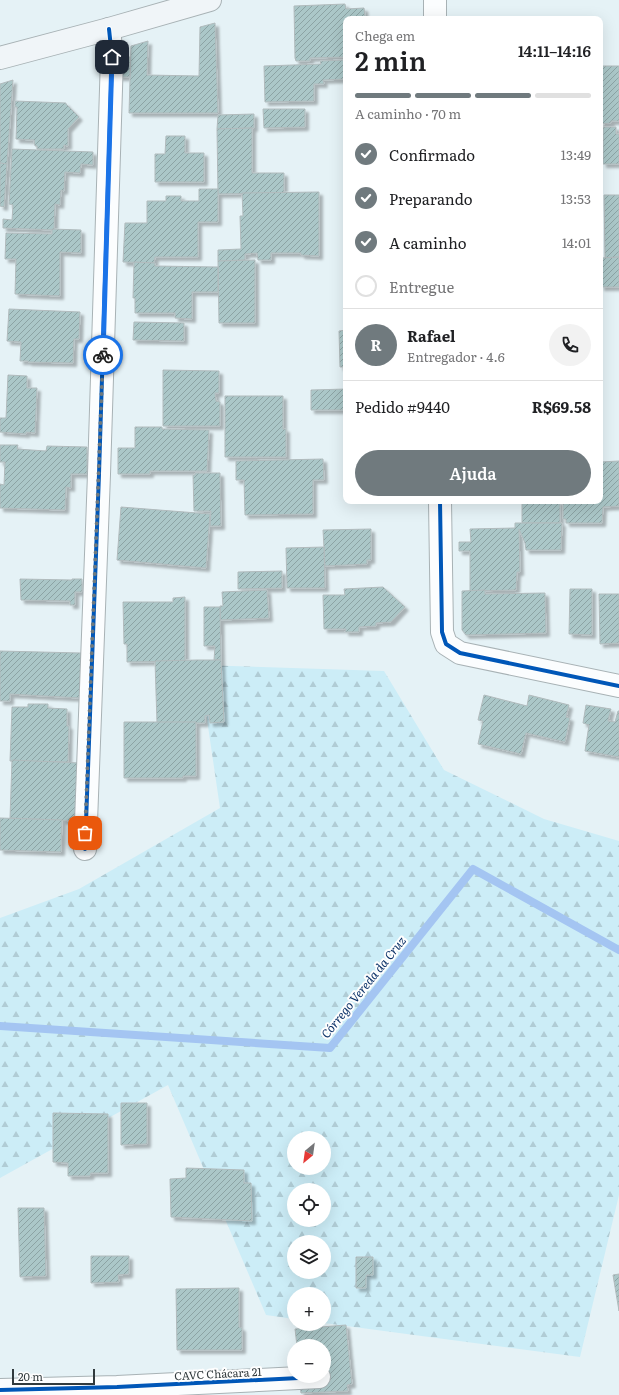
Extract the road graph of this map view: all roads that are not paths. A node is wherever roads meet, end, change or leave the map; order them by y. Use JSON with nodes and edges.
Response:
{"nodes":[{"id":1,"x":210,"y":0,"type":"edge"},
{"id":2,"x":435,"y":0,"type":"edge"},
{"id":3,"x":435,"y":16,"type":"edge"},
{"id":4,"x":109,"y":29,"type":"junction"},
{"id":5,"x":0,"y":58,"type":"edge"},
{"id":6,"x":440,"y":504,"type":"edge"},
{"id":7,"x":619,"y":686,"type":"edge"},
{"id":8,"x":85,"y":849,"type":"dead end"},
{"id":9,"x":287,"y":1379,"type":"edge"},
{"id":10,"x":0,"y":1390,"type":"edge"},
{"id":11,"x":117,"y":1391,"type":"edge"}],
"edges":[{"from":1,"to":4,"type":"street"},
{"from":2,"to":3,"type":"street"},
{"from":4,"to":5,"type":"street"},
{"from":4,"to":8,"type":"street"},
{"from":6,"to":7,"type":"street"},
{"from":9,"to":11,"type":"street","name":"CAVC Chácara 21"},
{"from":10,"to":11,"type":"street","name":"CAVC Chácara 21"}]}
